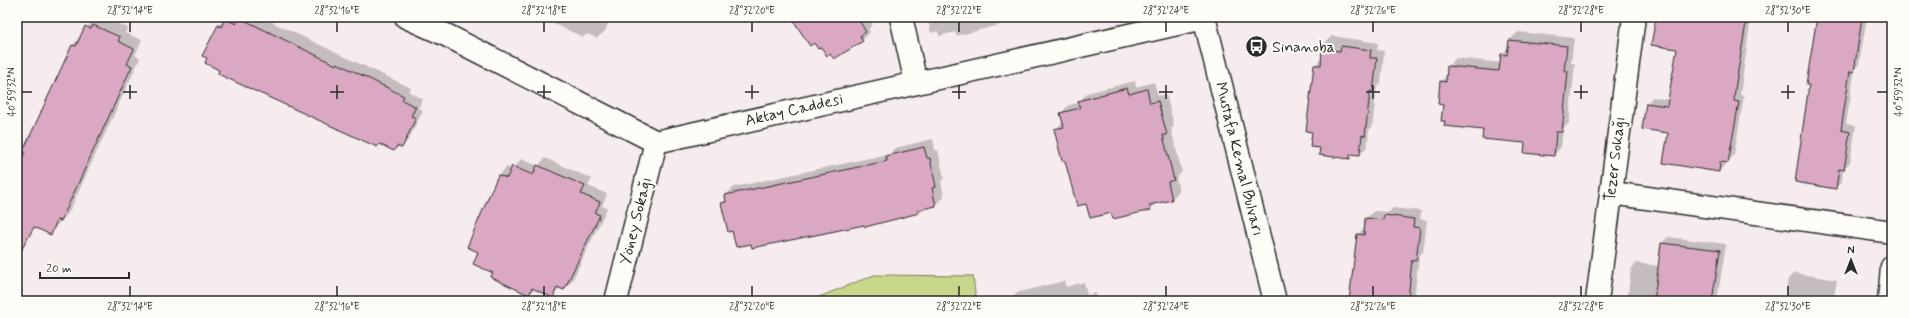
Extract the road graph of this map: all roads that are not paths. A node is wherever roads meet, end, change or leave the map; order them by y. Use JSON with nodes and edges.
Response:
{"nodes":[{"id":1,"x":406,"y":17,"type":"edge"},
{"id":2,"x":901,"y":17,"type":"edge"},
{"id":3,"x":1634,"y":17,"type":"edge"},
{"id":4,"x":1204,"y":18,"type":"edge"},
{"id":5,"x":916,"y":83,"type":"junction"},
{"id":6,"x":656,"y":142,"type":"junction"},
{"id":7,"x":1611,"y":193,"type":"junction"},
{"id":8,"x":1892,"y":232,"type":"edge"},
{"id":9,"x":1892,"y":266,"type":"edge"},
{"id":10,"x":616,"y":301,"type":"edge"},
{"id":11,"x":1274,"y":301,"type":"edge"},
{"id":12,"x":1597,"y":301,"type":"edge"},
{"id":13,"x":1889,"y":301,"type":"edge"}],
"edges":[{"from":1,"to":6,"type":"main road"},
{"from":2,"to":5,"type":"main road"},
{"from":3,"to":7,"type":"main road","name":"Tezer Sokağı"},
{"from":4,"to":5,"type":"main road","name":"Aktay Caddesi"},
{"from":4,"to":11,"type":"main road","name":"Mustafa Kemal Bulvarı"},
{"from":5,"to":6,"type":"main road","name":"Aktay Caddesi"},
{"from":6,"to":10,"type":"main road","name":"Yöney Sokağı"},
{"from":7,"to":8,"type":"main road"},
{"from":7,"to":12,"type":"main road","name":"Tezer Sokağı"},
{"from":9,"to":13,"type":"main road"}]}
